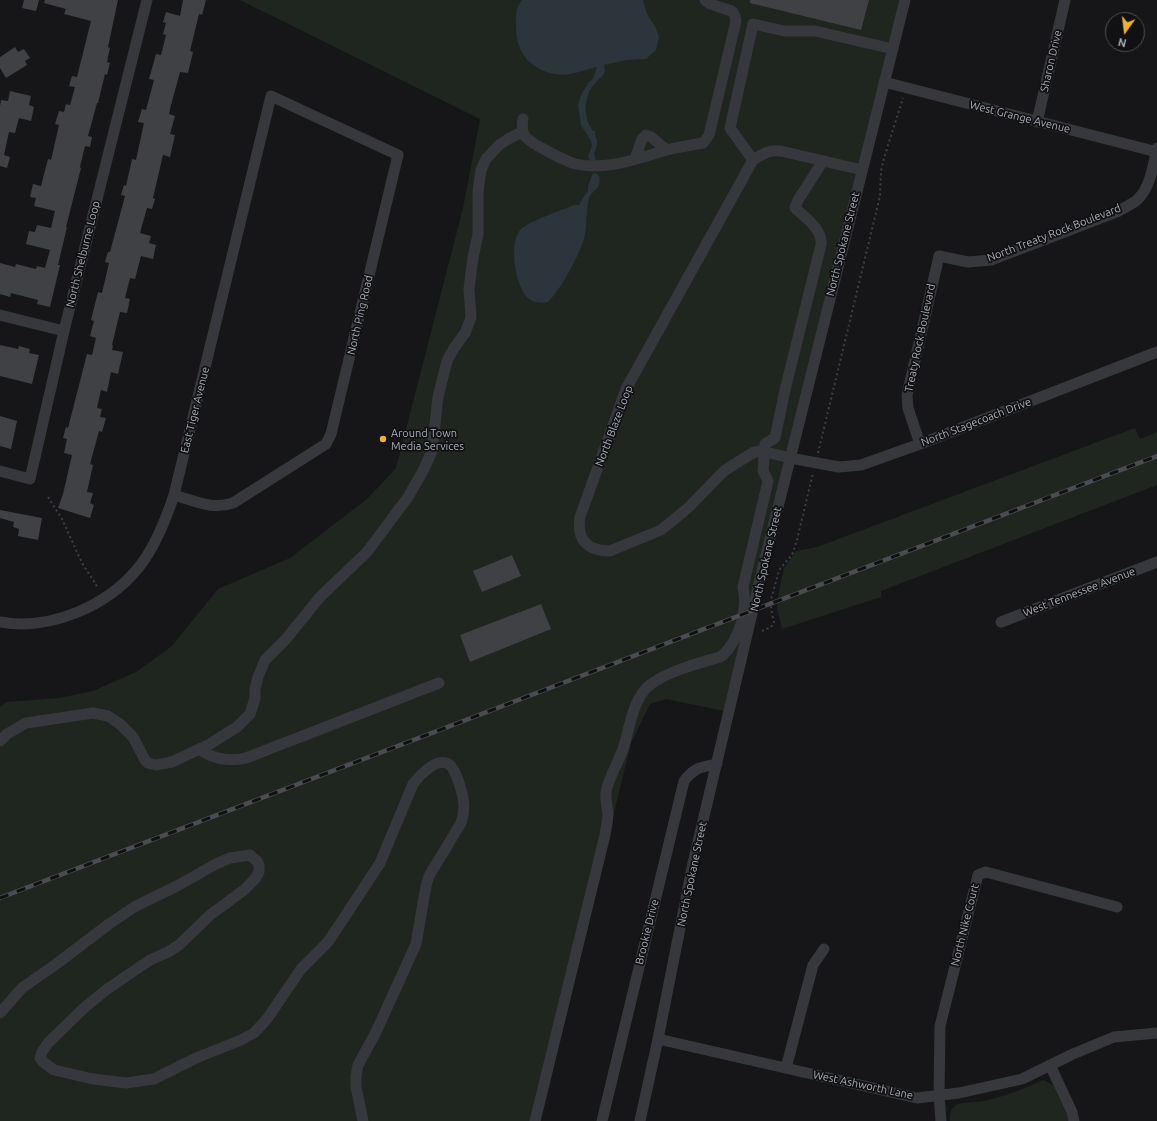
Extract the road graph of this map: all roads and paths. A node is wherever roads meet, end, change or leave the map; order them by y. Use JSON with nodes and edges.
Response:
{"nodes":[{"id":1,"x":147,"y":0,"type":"edge"},
{"id":2,"x":705,"y":0,"type":"edge"},
{"id":3,"x":906,"y":0,"type":"edge"},
{"id":4,"x":1065,"y":0,"type":"edge"},
{"id":5,"x":893,"y":49,"type":"junction"},
{"id":6,"x":884,"y":82,"type":"junction"},
{"id":7,"x":906,"y":88,"type":"junction"},
{"id":8,"x":271,"y":96,"type":"joint"},
{"id":9,"x":523,"y":119,"type":"dead end"},
{"id":10,"x":1037,"y":122,"type":"junction"},
{"id":11,"x":522,"y":132,"type":"junction"},
{"id":12,"x":667,"y":150,"type":"junction"},
{"id":13,"x":1157,"y":150,"type":"edge"},
{"id":14,"x":635,"y":159,"type":"junction"},
{"id":15,"x":753,"y":160,"type":"junction"},
{"id":16,"x":823,"y":161,"type":"junction"},
{"id":17,"x":862,"y":170,"type":"junction"},
{"id":18,"x":939,"y":256,"type":"joint"},
{"id":19,"x":0,"y":315,"type":"edge"},
{"id":20,"x":64,"y":331,"type":"junction"},
{"id":21,"x":1157,"y":352,"type":"edge"},
{"id":22,"x":920,"y":444,"type":"junction"},
{"id":23,"x":765,"y":452,"type":"junction"},
{"id":24,"x":790,"y":458,"type":"junction"},
{"id":25,"x":816,"y":463,"type":"junction"},
{"id":26,"x":0,"y":471,"type":"edge"},
{"id":27,"x":174,"y":495,"type":"junction"},
{"id":28,"x":48,"y":497,"type":"dead end"},
{"id":29,"x":1157,"y":562,"type":"edge"},
{"id":30,"x":98,"y":588,"type":"dead end"},
{"id":31,"x":0,"y":622,"type":"edge"},
{"id":32,"x":1001,"y":622,"type":"dead end"},
{"id":33,"x":762,"y":631,"type":"dead end"},
{"id":34,"x":439,"y":683,"type":"dead end"},
{"id":35,"x":0,"y":741,"type":"edge"},
{"id":36,"x":199,"y":749,"type":"junction"},
{"id":37,"x":716,"y":764,"type":"junction"},
{"id":38,"x":1117,"y":907,"type":"dead end"},
{"id":39,"x":824,"y":949,"type":"dead end"},
{"id":40,"x":0,"y":1013,"type":"edge"},
{"id":41,"x":1157,"y":1034,"type":"edge"},
{"id":42,"x":658,"y":1039,"type":"junction"},
{"id":43,"x":1050,"y":1065,"type":"junction"},
{"id":44,"x":786,"y":1068,"type":"junction"},
{"id":45,"x":939,"y":1095,"type":"junction"},
{"id":46,"x":363,"y":1121,"type":"edge"},
{"id":47,"x":535,"y":1121,"type":"edge"},
{"id":48,"x":602,"y":1121,"type":"edge"},
{"id":49,"x":640,"y":1121,"type":"edge"},
{"id":50,"x":941,"y":1121,"type":"edge"},
{"id":51,"x":1074,"y":1121,"type":"edge"}],
"edges":[{"from":1,"to":20,"type":"street","name":"North Shelburne Loop"},
{"from":2,"to":12,"type":"street"},
{"from":3,"to":5,"type":"street","name":"North Spokane Street"},
{"from":4,"to":10,"type":"street","name":"Sharon Drive"},
{"from":5,"to":6,"type":"street","name":"North Spokane Street"},
{"from":5,"to":15,"type":"street"},
{"from":6,"to":7,"type":"street","name":"West Grange Avenue"},
{"from":6,"to":17,"type":"street","name":"North Spokane Street"},
{"from":7,"to":10,"type":"street","name":"West Grange Avenue"},
{"from":7,"to":25,"type":"path"},
{"from":8,"to":27,"type":"street","name":"East Tiger Avenue"},
{"from":8,"to":27,"type":"street","name":"North Ping Road"},
{"from":9,"to":11,"type":"street"},
{"from":10,"to":13,"type":"street","name":"West Grange Avenue"},
{"from":11,"to":14,"type":"street"},
{"from":11,"to":36,"type":"street"},
{"from":12,"to":14,"type":"street"},
{"from":12,"to":14,"type":"street"},
{"from":13,"to":18,"type":"street","name":"North Treaty Rock Boulevard"},
{"from":15,"to":16,"type":"street"},
{"from":15,"to":23,"type":"street","name":"North Blaze Loop"},
{"from":16,"to":17,"type":"street"},
{"from":16,"to":23,"type":"street"},
{"from":17,"to":24,"type":"street","name":"North Spokane Street"},
{"from":18,"to":22,"type":"street","name":"Treaty Rock Boulevard"},
{"from":19,"to":20,"type":"street"},
{"from":20,"to":26,"type":"street","name":"North Shelburne Loop"},
{"from":21,"to":22,"type":"street","name":"North Stagecoach Drive"},
{"from":22,"to":25,"type":"street","name":"North Stagecoach Drive"},
{"from":23,"to":24,"type":"street","name":"North Blaze Loop"},
{"from":23,"to":47,"type":"street"},
{"from":24,"to":25,"type":"street","name":"North Stagecoach Drive"},
{"from":24,"to":37,"type":"street","name":"North Spokane Street"},
{"from":25,"to":33,"type":"path"},
{"from":27,"to":31,"type":"street","name":"East Tiger Avenue"},
{"from":28,"to":30,"type":"path"},
{"from":29,"to":32,"type":"street","name":"West Tennessee Avenue"},
{"from":34,"to":36,"type":"street"},
{"from":35,"to":36,"type":"street"},
{"from":37,"to":42,"type":"street","name":"North Spokane Street"},
{"from":37,"to":48,"type":"street","name":"Brookie Drive"},
{"from":38,"to":45,"type":"street","name":"North Nike Court"},
{"from":39,"to":44,"type":"street"},
{"from":40,"to":46,"type":"street"},
{"from":41,"to":43,"type":"street","name":"West Ashworth Lane"},
{"from":42,"to":44,"type":"street","name":"West Ashworth Lane"},
{"from":42,"to":49,"type":"street","name":"North Spokane Street"},
{"from":43,"to":45,"type":"street","name":"West Ashworth Lane"},
{"from":43,"to":51,"type":"street"},
{"from":44,"to":45,"type":"street","name":"West Ashworth Lane"},
{"from":45,"to":50,"type":"street"}]}
